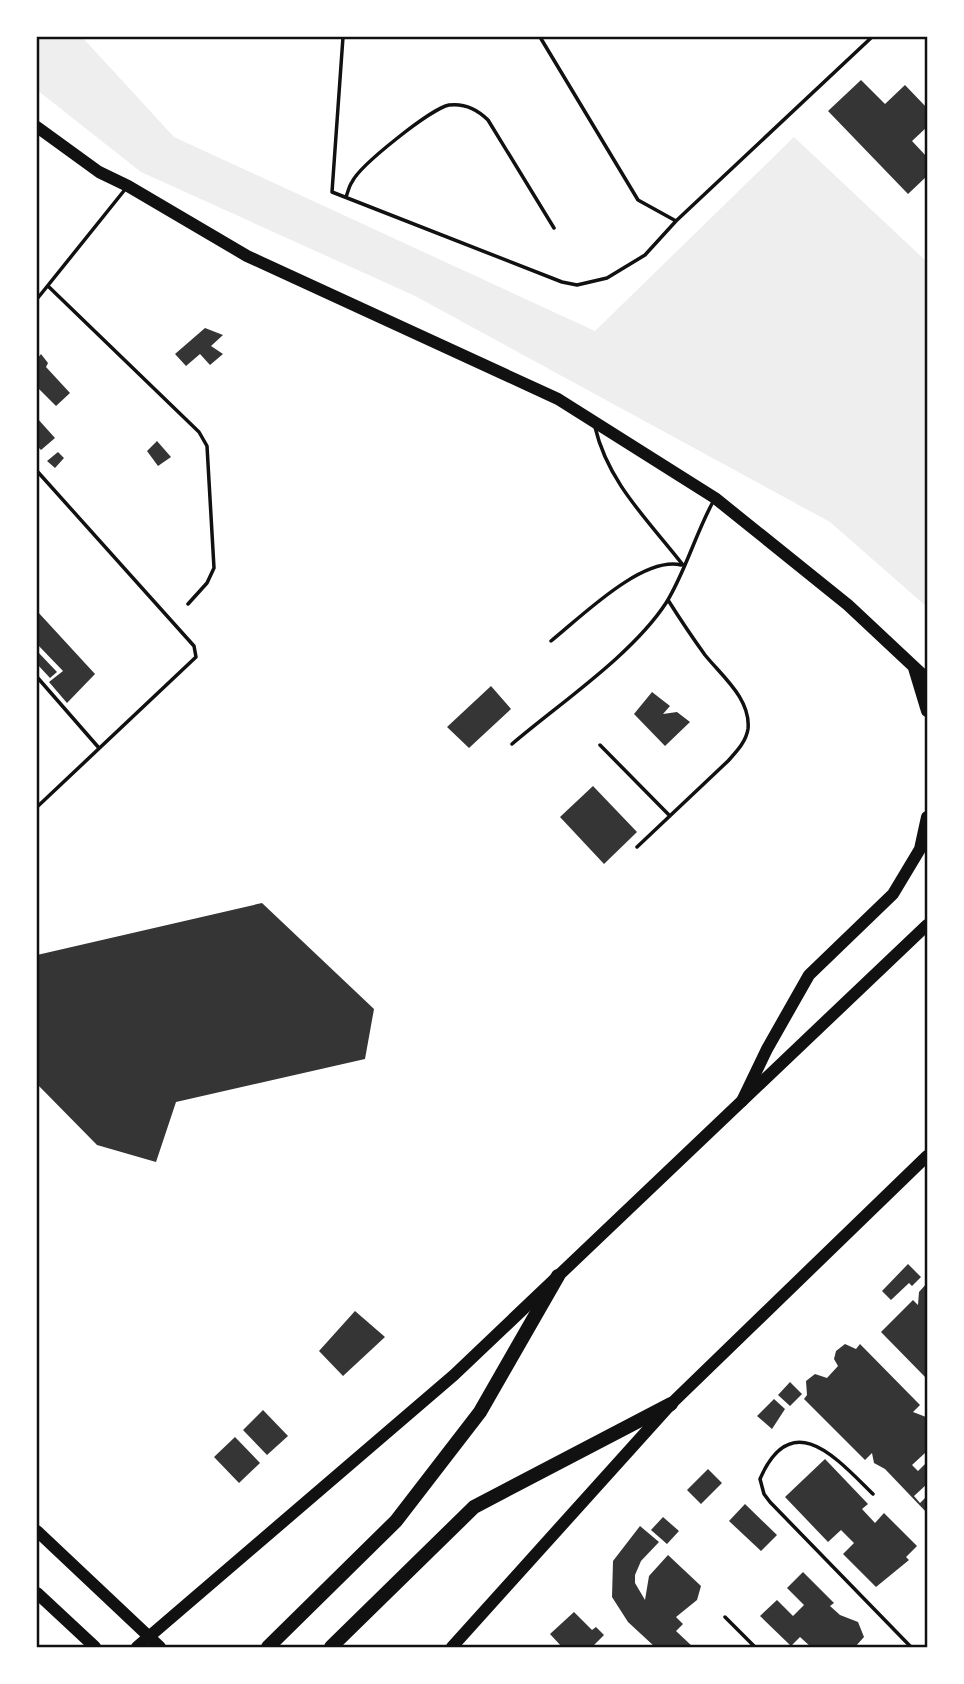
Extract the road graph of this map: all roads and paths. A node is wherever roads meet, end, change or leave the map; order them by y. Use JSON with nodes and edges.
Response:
{"nodes":[{"id":1,"x":343,"y":37,"type":"edge"},
{"id":2,"x":540,"y":37,"type":"edge"},
{"id":3,"x":872,"y":37,"type":"edge"},
{"id":4,"x":37,"y":127,"type":"edge"},
{"id":5,"x":128,"y":186,"type":"junction"},
{"id":6,"x":346,"y":197,"type":"junction"},
{"id":7,"x":676,"y":221,"type":"junction"},
{"id":8,"x":554,"y":229,"type":"dead end"},
{"id":9,"x":49,"y":286,"type":"junction"},
{"id":10,"x":37,"y":299,"type":"edge"},
{"id":11,"x":594,"y":422,"type":"junction"},
{"id":12,"x":37,"y":471,"type":"edge"},
{"id":13,"x":715,"y":498,"type":"junction"},
{"id":14,"x":683,"y":565,"type":"junction"},
{"id":15,"x":668,"y":600,"type":"junction"},
{"id":16,"x":188,"y":604,"type":"dead end"},
{"id":17,"x":551,"y":641,"type":"dead end"},
{"id":18,"x":912,"y":665,"type":"junction"},
{"id":19,"x":37,"y":677,"type":"edge"},
{"id":20,"x":927,"y":679,"type":"edge"},
{"id":21,"x":927,"y":711,"type":"edge"},
{"id":22,"x":512,"y":744,"type":"dead end"},
{"id":23,"x":600,"y":745,"type":"dead end"},
{"id":24,"x":99,"y":748,"type":"junction"},
{"id":25,"x":37,"y":807,"type":"edge"},
{"id":26,"x":670,"y":816,"type":"junction"},
{"id":27,"x":927,"y":817,"type":"edge"},
{"id":28,"x":637,"y":847,"type":"dead end"},
{"id":29,"x":927,"y":925,"type":"edge"},
{"id":30,"x":742,"y":1101,"type":"junction"},
{"id":31,"x":927,"y":1156,"type":"edge"},
{"id":32,"x":558,"y":1276,"type":"junction"},
{"id":33,"x":671,"y":1404,"type":"junction"},
{"id":34,"x":873,"y":1494,"type":"dead end"},
{"id":35,"x":37,"y":1531,"type":"edge"},
{"id":36,"x":37,"y":1593,"type":"edge"},
{"id":37,"x":725,"y":1617,"type":"dead end"},
{"id":38,"x":149,"y":1636,"type":"junction"},
{"id":39,"x":94,"y":1647,"type":"edge"},
{"id":40,"x":137,"y":1647,"type":"edge"},
{"id":41,"x":160,"y":1647,"type":"edge"},
{"id":42,"x":268,"y":1647,"type":"edge"},
{"id":43,"x":331,"y":1647,"type":"edge"},
{"id":44,"x":452,"y":1647,"type":"edge"},
{"id":45,"x":755,"y":1647,"type":"edge"},
{"id":46,"x":911,"y":1647,"type":"edge"}],
"edges":[{"from":1,"to":6,"type":"lane"},
{"from":2,"to":7,"type":"lane"},
{"from":3,"to":7,"type":"lane"},
{"from":4,"to":5,"type":"main road"},
{"from":5,"to":9,"type":"lane"},
{"from":5,"to":11,"type":"main road"},
{"from":6,"to":7,"type":"lane"},
{"from":6,"to":8,"type":"lane"},
{"from":9,"to":10,"type":"lane"},
{"from":9,"to":16,"type":"lane"},
{"from":11,"to":13,"type":"main road"},
{"from":11,"to":14,"type":"lane"},
{"from":12,"to":24,"type":"lane"},
{"from":13,"to":14,"type":"lane"},
{"from":13,"to":18,"type":"main road"},
{"from":14,"to":15,"type":"lane"},
{"from":14,"to":17,"type":"lane"},
{"from":15,"to":22,"type":"lane"},
{"from":15,"to":26,"type":"lane"},
{"from":18,"to":20,"type":"main road"},
{"from":18,"to":21,"type":"main road"},
{"from":19,"to":24,"type":"lane"},
{"from":23,"to":26,"type":"lane"},
{"from":24,"to":25,"type":"lane"},
{"from":26,"to":28,"type":"lane"},
{"from":27,"to":30,"type":"main road"},
{"from":29,"to":30,"type":"main road"},
{"from":30,"to":32,"type":"main road"},
{"from":31,"to":33,"type":"main road"},
{"from":32,"to":38,"type":"main road"},
{"from":32,"to":42,"type":"highway"},
{"from":33,"to":43,"type":"highway"},
{"from":33,"to":44,"type":"main road"},
{"from":34,"to":46,"type":"lane"},
{"from":35,"to":38,"type":"main road"},
{"from":36,"to":39,"type":"main road"},
{"from":37,"to":45,"type":"lane"},
{"from":38,"to":40,"type":"main road"},
{"from":38,"to":41,"type":"main road"}]}
